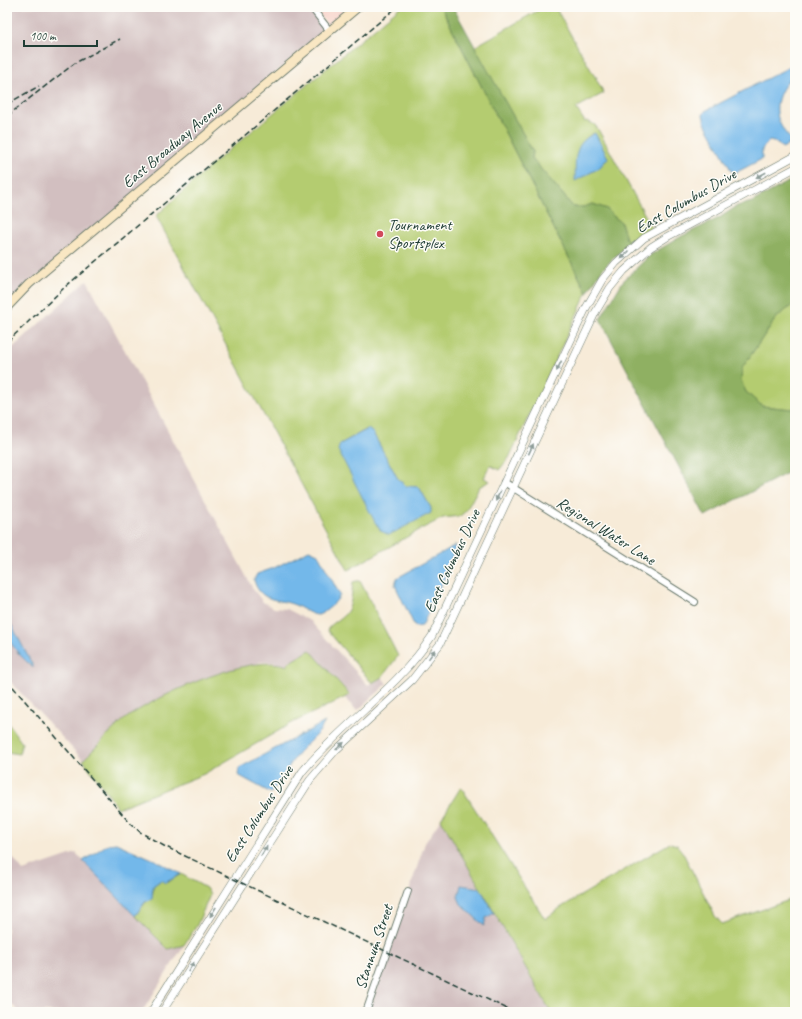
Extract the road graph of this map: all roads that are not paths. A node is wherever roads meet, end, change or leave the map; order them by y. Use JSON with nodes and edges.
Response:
{"nodes":[{"id":1,"x":311,"y":7,"type":"edge"},
{"id":2,"x":358,"y":7,"type":"edge"},
{"id":3,"x":329,"y":30,"type":"junction"},
{"id":4,"x":795,"y":156,"type":"edge"},
{"id":5,"x":795,"y":168,"type":"edge"},
{"id":6,"x":7,"y":307,"type":"edge"},
{"id":7,"x":504,"y":482,"type":"junction"},
{"id":8,"x":513,"y":488,"type":"junction"},
{"id":9,"x":695,"y":602,"type":"dead end"},
{"id":10,"x":374,"y":701,"type":"junction"},
{"id":11,"x":382,"y":709,"type":"junction"},
{"id":12,"x":408,"y":890,"type":"dead end"},
{"id":13,"x":174,"y":974,"type":"junction"},
{"id":14,"x":183,"y":979,"type":"junction"},
{"id":15,"x":151,"y":1012,"type":"edge"},
{"id":16,"x":162,"y":1012,"type":"edge"},
{"id":17,"x":366,"y":1012,"type":"edge"}],
"edges":[{"from":1,"to":3,"type":"street"},
{"from":2,"to":3,"type":"main road","name":"East Broadway Avenue"},
{"from":3,"to":6,"type":"main road","name":"East Broadway Avenue"},
{"from":4,"to":7,"type":"street","name":"East Columbus Drive","one_way":true},
{"from":8,"to":5,"type":"street","name":"East Columbus Drive","one_way":true},
{"from":7,"to":8,"type":"street","name":"Regional Water Lane"},
{"from":7,"to":10,"type":"street","name":"East Columbus Drive","one_way":true},
{"from":8,"to":9,"type":"street","name":"Regional Water Lane"},
{"from":11,"to":8,"type":"street","name":"East Columbus Drive","one_way":true},
{"from":10,"to":11,"type":"street"},
{"from":10,"to":13,"type":"street","name":"East Columbus Drive","one_way":true},
{"from":14,"to":11,"type":"street","name":"East Columbus Drive","one_way":true},
{"from":12,"to":17,"type":"street","name":"Stannum Street"},
{"from":13,"to":14,"type":"street"},
{"from":13,"to":15,"type":"street","name":"East Columbus Drive"},
{"from":14,"to":16,"type":"street","name":"East Columbus Drive"}]}
